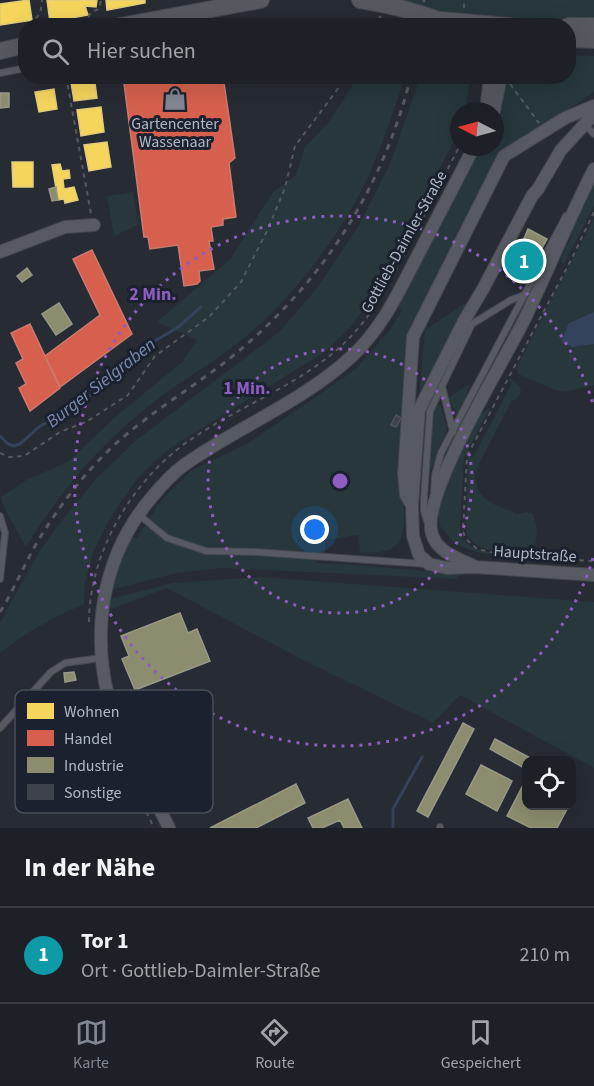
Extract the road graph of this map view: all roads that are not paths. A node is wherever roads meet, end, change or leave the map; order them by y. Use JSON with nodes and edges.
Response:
{"nodes":[{"id":1,"x":261,"y":0,"type":"edge"},
{"id":2,"x":360,"y":0,"type":"edge"},
{"id":3,"x":163,"y":18,"type":"edge"},
{"id":4,"x":427,"y":18,"type":"edge"},
{"id":5,"x":576,"y":26,"type":"edge"},
{"id":6,"x":594,"y":26,"type":"edge"},
{"id":7,"x":576,"y":39,"type":"edge"},
{"id":8,"x":594,"y":40,"type":"edge"},
{"id":9,"x":18,"y":47,"type":"edge"},
{"id":10,"x":0,"y":51,"type":"edge"},
{"id":11,"x":18,"y":70,"type":"edge"},
{"id":12,"x":0,"y":74,"type":"edge"},
{"id":13,"x":496,"y":84,"type":"edge"},
{"id":14,"x":497,"y":84,"type":"edge"},
{"id":15,"x":489,"y":102,"type":"edge"},
{"id":16,"x":495,"y":102,"type":"edge"},
{"id":17,"x":594,"y":106,"type":"edge"},
{"id":18,"x":594,"y":114,"type":"edge"},
{"id":19,"x":584,"y":124,"type":"junction"},
{"id":20,"x":594,"y":134,"type":"edge"},
{"id":21,"x":469,"y":156,"type":"edge"},
{"id":22,"x":594,"y":169,"type":"edge"},
{"id":23,"x":583,"y":192,"type":"junction"},
{"id":24,"x":94,"y":225,"type":"road end"},
{"id":25,"x":0,"y":252,"type":"edge"},
{"id":26,"x":524,"y":295,"type":"junction"},
{"id":27,"x":441,"y":386,"type":"junction"},
{"id":28,"x":410,"y":395,"type":"junction"},
{"id":29,"x":419,"y":410,"type":"junction"},
{"id":30,"x":453,"y":430,"type":"junction"},
{"id":31,"x":457,"y":447,"type":"junction"},
{"id":32,"x":433,"y":501,"type":"junction"},
{"id":33,"x":412,"y":505,"type":"junction"},
{"id":34,"x":138,"y":514,"type":"junction"},
{"id":35,"x":0,"y":516,"type":"edge"},
{"id":36,"x":431,"y":533,"type":"junction"},
{"id":37,"x":429,"y":564,"type":"junction"},
{"id":38,"x":475,"y":567,"type":"junction"},
{"id":39,"x":594,"y":575,"type":"edge"},
{"id":40,"x":0,"y":579,"type":"edge"},
{"id":41,"x":101,"y":658,"type":"junction"},
{"id":42,"x":35,"y":690,"type":"edge"},
{"id":43,"x":107,"y":690,"type":"edge"},
{"id":44,"x":15,"y":712,"type":"edge"},
{"id":45,"x":0,"y":728,"type":"edge"},
{"id":46,"x":162,"y":813,"type":"edge"},
{"id":47,"x":169,"y":828,"type":"edge"}],
"edges":[{"from":1,"to":3,"type":"main road"},
{"from":2,"to":4,"type":"main road"},
{"from":5,"to":6,"type":"main road"},
{"from":7,"to":8,"type":"main road"},
{"from":9,"to":10,"type":"main road"},
{"from":11,"to":12,"type":"lane"},
{"from":13,"to":15,"type":"street"},
{"from":14,"to":16,"type":"street"},
{"from":17,"to":28,"type":"street"},
{"from":18,"to":19,"type":"street"},
{"from":19,"to":20,"type":"lane"},
{"from":19,"to":29,"type":"street"},
{"from":21,"to":34,"type":"street","name":"Gottlieb-Daimler-Straße"},
{"from":22,"to":23,"type":"street"},
{"from":23,"to":26,"type":"lane"},
{"from":23,"to":31,"type":"street"},
{"from":24,"to":25,"type":"street"},
{"from":26,"to":27,"type":"lane"},
{"from":26,"to":30,"type":"lane"},
{"from":27,"to":30,"type":"lane"},
{"from":27,"to":36,"type":"lane"},
{"from":28,"to":29,"type":"street"},
{"from":28,"to":33,"type":"street"},
{"from":29,"to":33,"type":"street"},
{"from":30,"to":31,"type":"lane"},
{"from":30,"to":32,"type":"lane"},
{"from":31,"to":32,"type":"street"},
{"from":32,"to":36,"type":"street"},
{"from":33,"to":37,"type":"street"},
{"from":34,"to":37,"type":"lane"},
{"from":34,"to":41,"type":"street","name":"Gottlieb-Daimler-Straße"},
{"from":35,"to":40,"type":"lane"},
{"from":36,"to":38,"type":"street"},
{"from":37,"to":38,"type":"street","name":"Hauptstraße"},
{"from":38,"to":39,"type":"street","name":"Hauptstraße"},
{"from":41,"to":42,"type":"lane"},
{"from":41,"to":43,"type":"street","name":"Gottlieb-Daimler-Straße"},
{"from":44,"to":45,"type":"lane"},
{"from":46,"to":47,"type":"street","name":"Gottlieb-Daimler-Straße"}]}
